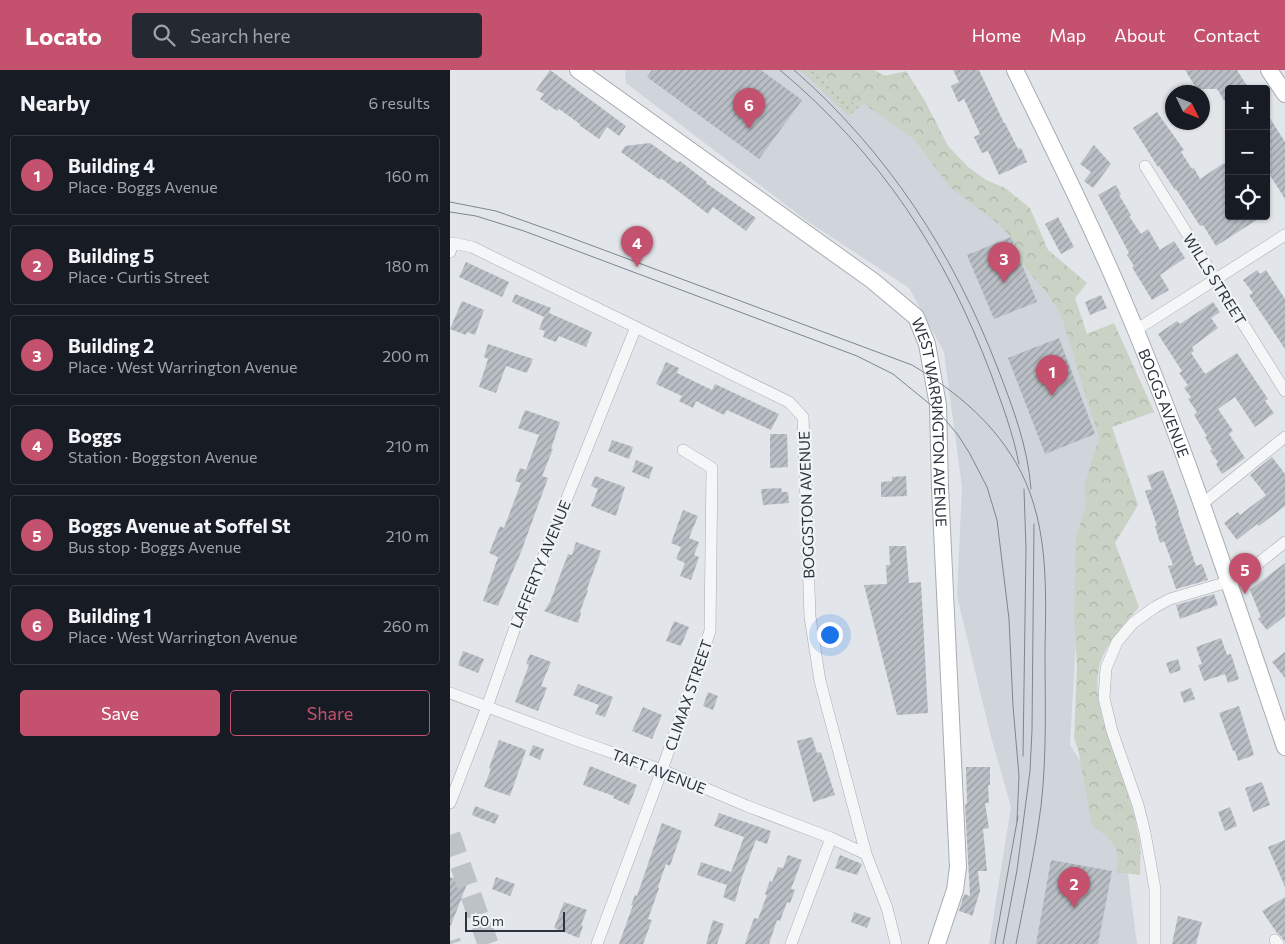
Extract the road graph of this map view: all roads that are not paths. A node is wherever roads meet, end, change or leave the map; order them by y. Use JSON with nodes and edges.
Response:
{"nodes":[{"id":1,"x":578,"y":70,"type":"edge"},
{"id":2,"x":1015,"y":70,"type":"edge"},
{"id":3,"x":1269,"y":70,"type":"edge"},
{"id":4,"x":1285,"y":94,"type":"edge"},
{"id":5,"x":1145,"y":166,"type":"dead end"},
{"id":6,"x":1285,"y":235,"type":"edge"},
{"id":7,"x":452,"y":248,"type":"edge"},
{"id":8,"x":1216,"y":280,"type":"junction"},
{"id":9,"x":636,"y":327,"type":"junction"},
{"id":10,"x":1136,"y":330,"type":"junction"},
{"id":11,"x":1285,"y":392,"type":"edge"},
{"id":12,"x":1285,"y":437,"type":"edge"},
{"id":13,"x":683,"y":450,"type":"dead end"},
{"id":14,"x":1202,"y":504,"type":"junction"},
{"id":15,"x":1285,"y":542,"type":"edge"},
{"id":16,"x":1228,"y":582,"type":"junction"},
{"id":17,"x":450,"y":693,"type":"edge"},
{"id":18,"x":487,"y":708,"type":"junction"},
{"id":19,"x":1285,"y":747,"type":"edge"},
{"id":20,"x":662,"y":770,"type":"junction"},
{"id":21,"x":450,"y":803,"type":"edge"},
{"id":22,"x":831,"y":838,"type":"junction"},
{"id":23,"x":866,"y":854,"type":"junction"},
{"id":24,"x":597,"y":944,"type":"edge"},
{"id":25,"x":791,"y":944,"type":"edge"},
{"id":26,"x":896,"y":944,"type":"edge"},
{"id":27,"x":936,"y":944,"type":"edge"},
{"id":28,"x":1155,"y":944,"type":"edge"}],
"edges":[{"from":1,"to":27,"type":"main road","name":"WEST WARRINGTON AVENUE"},
{"from":2,"to":10,"type":"main road","name":"BOGGS AVENUE"},
{"from":3,"to":4,"type":"main road"},
{"from":5,"to":8,"type":"street","name":"WILLS STREET"},
{"from":6,"to":8,"type":"street"},
{"from":7,"to":9,"type":"street","name":"BOGGSTON AVENUE"},
{"from":8,"to":10,"type":"street"},
{"from":8,"to":11,"type":"street","name":"WILLS STREET"},
{"from":9,"to":18,"type":"street","name":"LAFFERTY AVENUE"},
{"from":9,"to":23,"type":"street","name":"BOGGSTON AVENUE"},
{"from":10,"to":14,"type":"main road","name":"BOGGS AVENUE"},
{"from":12,"to":14,"type":"street"},
{"from":13,"to":20,"type":"street","name":"CLIMAX STREET"},
{"from":14,"to":16,"type":"main road","name":"BOGGS AVENUE"},
{"from":15,"to":16,"type":"street"},
{"from":16,"to":19,"type":"main road","name":"BOGGS AVENUE"},
{"from":16,"to":28,"type":"street"},
{"from":17,"to":18,"type":"street","name":"TAFT AVENUE"},
{"from":18,"to":20,"type":"street","name":"TAFT AVENUE"},
{"from":18,"to":21,"type":"street","name":"LAFFERTY AVENUE"},
{"from":20,"to":22,"type":"street","name":"TAFT AVENUE"},
{"from":20,"to":24,"type":"street","name":"CLIMAX STREET"},
{"from":22,"to":23,"type":"street","name":"TAFT AVENUE"},
{"from":22,"to":25,"type":"street"},
{"from":23,"to":26,"type":"street","name":"BOGGSTON AVENUE"}]}
